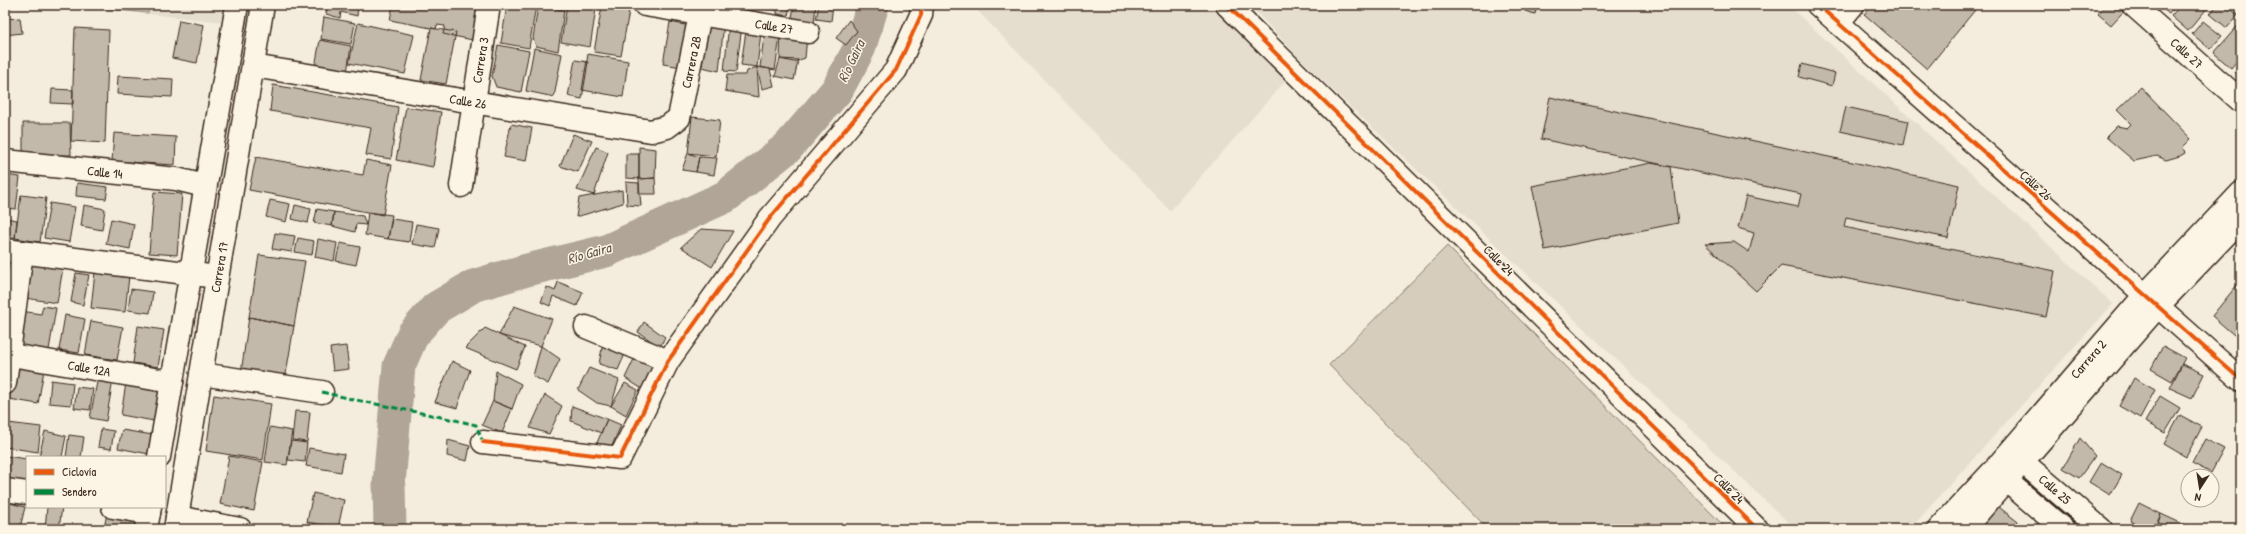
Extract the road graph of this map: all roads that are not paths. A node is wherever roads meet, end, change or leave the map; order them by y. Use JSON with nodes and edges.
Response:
{"nodes":[{"id":1,"x":237,"y":5,"type":"edge"},
{"id":2,"x":264,"y":5,"type":"edge"},
{"id":3,"x":489,"y":5,"type":"edge"},
{"id":4,"x":645,"y":5,"type":"edge"},
{"id":5,"x":922,"y":5,"type":"edge"},
{"id":6,"x":1227,"y":5,"type":"edge"},
{"id":7,"x":1818,"y":5,"type":"edge"},
{"id":8,"x":1853,"y":5,"type":"edge"},
{"id":9,"x":2133,"y":5,"type":"edge"},
{"id":10,"x":701,"y":10,"type":"edge"},
{"id":11,"x":1838,"y":23,"type":"junction"},
{"id":12,"x":808,"y":32,"type":"dead end"},
{"id":13,"x":253,"y":66,"type":"junction"},
{"id":14,"x":2241,"y":101,"type":"edge"},
{"id":15,"x":474,"y":102,"type":"junction"},
{"id":16,"x":679,"y":118,"type":"joint"},
{"id":17,"x":5,"y":161,"type":"edge"},
{"id":18,"x":205,"y":186,"type":"junction"},
{"id":19,"x":461,"y":186,"type":"dead end"},
{"id":20,"x":2241,"y":193,"type":"edge"},
{"id":21,"x":2241,"y":219,"type":"edge"},
{"id":22,"x":14,"y":251,"type":"edge"},
{"id":23,"x":190,"y":274,"type":"junction"},
{"id":24,"x":217,"y":277,"type":"junction"},
{"id":25,"x":2151,"y":300,"type":"junction"},
{"id":26,"x":586,"y":327,"type":"dead end"},
{"id":27,"x":6,"y":354,"type":"edge"},
{"id":28,"x":668,"y":361,"type":"junction"},
{"id":29,"x":201,"y":374,"type":"junction"},
{"id":30,"x":2241,"y":380,"type":"edge"},
{"id":31,"x":172,"y":382,"type":"junction"},
{"id":32,"x":5,"y":383,"type":"edge"},
{"id":33,"x":322,"y":392,"type":"dead end"},
{"id":34,"x":483,"y":442,"type":"dead end"},
{"id":35,"x":159,"y":456,"type":"edge"},
{"id":36,"x":2017,"y":456,"type":"junction"},
{"id":37,"x":2001,"y":475,"type":"junction"},
{"id":38,"x":5,"y":490,"type":"edge"},
{"id":39,"x":26,"y":493,"type":"edge"},
{"id":40,"x":117,"y":508,"type":"edge"},
{"id":41,"x":148,"y":516,"type":"edge"},
{"id":42,"x":176,"y":523,"type":"edge"},
{"id":43,"x":240,"y":529,"type":"edge"},
{"id":44,"x":1757,"y":529,"type":"edge"},
{"id":45,"x":1939,"y":529,"type":"edge"},
{"id":46,"x":1964,"y":529,"type":"edge"},
{"id":47,"x":2063,"y":529,"type":"edge"},
{"id":48,"x":2101,"y":529,"type":"edge"}],
"edges":[{"from":1,"to":18,"type":"street"},
{"from":2,"to":13,"type":"street","name":"Carrera 17"},
{"from":3,"to":15,"type":"street","name":"Carrera 3"},
{"from":4,"to":10,"type":"street","name":"Calle 27"},
{"from":5,"to":28,"type":"street"},
{"from":6,"to":44,"type":"street","name":"Calle 24"},
{"from":7,"to":11,"type":"street","name":"Calle 26"},
{"from":8,"to":11,"type":"street"},
{"from":9,"to":14,"type":"street","name":"Calle 27"},
{"from":10,"to":12,"type":"street","name":"Calle 27"},
{"from":10,"to":16,"type":"street","name":"Carrera 2B"},
{"from":11,"to":25,"type":"street","name":"Calle 26"},
{"from":13,"to":15,"type":"street","name":"Calle 26"},
{"from":13,"to":24,"type":"street","name":"Carrera 17"},
{"from":15,"to":16,"type":"street","name":"Calle 26"},
{"from":15,"to":19,"type":"street","name":"Carrera 3"},
{"from":17,"to":18,"type":"street","name":"Calle 14"},
{"from":18,"to":23,"type":"street"},
{"from":20,"to":25,"type":"street","name":"Carrera 2"},
{"from":21,"to":25,"type":"street","name":"Carrera 2"},
{"from":22,"to":23,"type":"street"},
{"from":22,"to":27,"type":"street"},
{"from":23,"to":24,"type":"street"},
{"from":23,"to":31,"type":"street"},
{"from":24,"to":29,"type":"street","name":"Carrera 17"},
{"from":25,"to":30,"type":"street","name":"Calle 26"},
{"from":25,"to":36,"type":"street","name":"Carrera 2"},
{"from":26,"to":28,"type":"street"},
{"from":27,"to":31,"type":"street","name":"Calle 12A"},
{"from":27,"to":32,"type":"street"},
{"from":28,"to":34,"type":"street"},
{"from":29,"to":33,"type":"street"},
{"from":29,"to":42,"type":"street","name":"Carrera 17"},
{"from":31,"to":35,"type":"street"},
{"from":36,"to":37,"type":"street","name":"Carrera 2"},
{"from":36,"to":48,"type":"street","name":"Calle 25"},
{"from":37,"to":45,"type":"street","name":"Carrera 2"},
{"from":37,"to":46,"type":"street","name":"Carrera 2"},
{"from":37,"to":47,"type":"street","name":"Calle 25"},
{"from":38,"to":39,"type":"street"},
{"from":40,"to":41,"type":"street"},
{"from":42,"to":43,"type":"street"}]}
